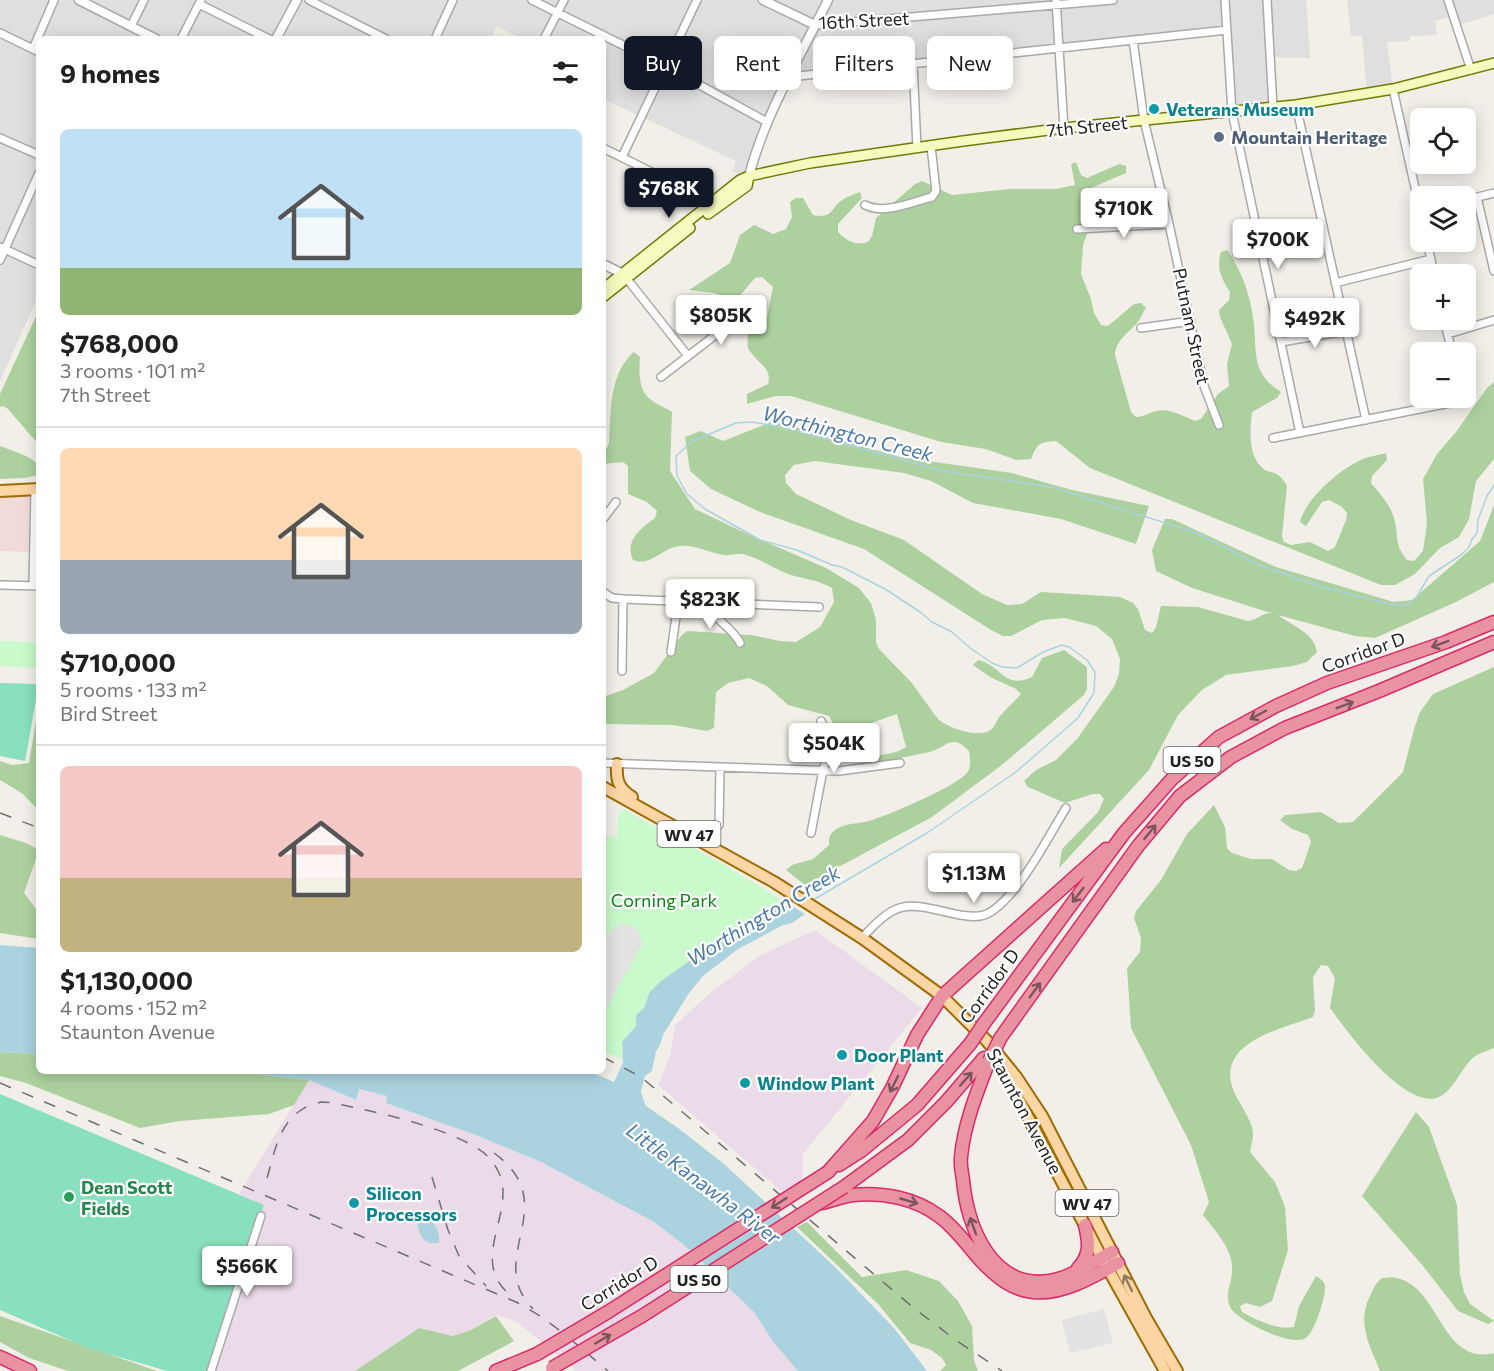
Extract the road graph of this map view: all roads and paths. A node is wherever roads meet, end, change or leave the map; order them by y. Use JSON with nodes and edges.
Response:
{"nodes":[{"id":1,"x":54,"y":0,"type":"edge"},
{"id":2,"x":79,"y":0,"type":"edge"},
{"id":3,"x":144,"y":0,"type":"edge"},
{"id":4,"x":297,"y":0,"type":"edge"},
{"id":5,"x":309,"y":0,"type":"edge"},
{"id":6,"x":453,"y":0,"type":"edge"},
{"id":7,"x":532,"y":0,"type":"edge"},
{"id":8,"x":564,"y":0,"type":"edge"},
{"id":9,"x":697,"y":0,"type":"edge"},
{"id":10,"x":763,"y":0,"type":"edge"},
{"id":11,"x":828,"y":0,"type":"edge"},
{"id":12,"x":1113,"y":0,"type":"edge"},
{"id":13,"x":1225,"y":0,"type":"edge"},
{"id":14,"x":1267,"y":0,"type":"edge"},
{"id":15,"x":1448,"y":0,"type":"edge"},
{"id":16,"x":200,"y":2,"type":"edge"},
{"id":17,"x":1056,"y":3,"type":"edge"},
{"id":18,"x":559,"y":13,"type":"junction"},
{"id":19,"x":131,"y":26,"type":"junction"},
{"id":20,"x":815,"y":26,"type":"junction"},
{"id":21,"x":1227,"y":30,"type":"junction"},
{"id":22,"x":1,"y":35,"type":"edge"},
{"id":23,"x":41,"y":36,"type":"edge"},
{"id":24,"x":150,"y":36,"type":"edge"},
{"id":25,"x":183,"y":36,"type":"edge"},
{"id":26,"x":263,"y":36,"type":"edge"},
{"id":27,"x":278,"y":36,"type":"edge"},
{"id":28,"x":380,"y":36,"type":"edge"},
{"id":29,"x":436,"y":36,"type":"edge"},
{"id":30,"x":546,"y":36,"type":"edge"},
{"id":31,"x":605,"y":36,"type":"edge"},
{"id":32,"x":606,"y":36,"type":"edge"},
{"id":33,"x":680,"y":36,"type":"edge"},
{"id":34,"x":1133,"y":40,"type":"junction"},
{"id":35,"x":624,"y":46,"type":"edge"},
{"id":36,"x":1058,"y":47,"type":"junction"},
{"id":37,"x":36,"y":50,"type":"edge"},
{"id":38,"x":801,"y":53,"type":"edge"},
{"id":39,"x":915,"y":63,"type":"edge"},
{"id":40,"x":1494,"y":63,"type":"edge"},
{"id":41,"x":1471,"y":70,"type":"junction"},
{"id":42,"x":702,"y":86,"type":"edge"},
{"id":43,"x":1393,"y":89,"type":"junction"},
{"id":44,"x":654,"y":90,"type":"edge"},
{"id":45,"x":783,"y":90,"type":"edge"},
{"id":46,"x":914,"y":90,"type":"edge"},
{"id":47,"x":1296,"y":105,"type":"junction"},
{"id":48,"x":1273,"y":107,"type":"junction"},
{"id":49,"x":1232,"y":112,"type":"junction"},
{"id":50,"x":1143,"y":120,"type":"junction"},
{"id":51,"x":767,"y":122,"type":"junction"},
{"id":52,"x":1064,"y":128,"type":"junction"},
{"id":53,"x":0,"y":138,"type":"edge"},
{"id":54,"x":931,"y":146,"type":"junction"},
{"id":55,"x":917,"y":148,"type":"junction"},
{"id":56,"x":606,"y":149,"type":"edge"},
{"id":57,"x":36,"y":154,"type":"edge"},
{"id":58,"x":622,"y":157,"type":"junction"},
{"id":59,"x":749,"y":176,"type":"junction"},
{"id":60,"x":36,"y":179,"type":"edge"},
{"id":61,"x":1415,"y":186,"type":"edge"},
{"id":62,"x":1494,"y":193,"type":"edge"},
{"id":63,"x":1477,"y":197,"type":"joint"},
{"id":64,"x":712,"y":202,"type":"junction"},
{"id":65,"x":865,"y":205,"type":"dead end"},
{"id":66,"x":1169,"y":224,"type":"junction"},
{"id":67,"x":1077,"y":229,"type":"dead end"},
{"id":68,"x":2,"y":248,"type":"edge"},
{"id":69,"x":1429,"y":252,"type":"edge"},
{"id":70,"x":1431,"y":259,"type":"junction"},
{"id":71,"x":0,"y":260,"type":"edge"},
{"id":72,"x":36,"y":264,"type":"edge"},
{"id":73,"x":1432,"y":264,"type":"edge"},
{"id":74,"x":606,"y":266,"type":"edge"},
{"id":75,"x":1494,"y":271,"type":"edge"},
{"id":76,"x":625,"y":277,"type":"junction"},
{"id":77,"x":1335,"y":283,"type":"junction"},
{"id":78,"x":606,"y":287,"type":"edge"},
{"id":79,"x":606,"y":294,"type":"edge"},
{"id":80,"x":740,"y":316,"type":"dead end"},
{"id":81,"x":1494,"y":320,"type":"edge"},
{"id":82,"x":1191,"y":321,"type":"junction"},
{"id":83,"x":1141,"y":328,"type":"dead end"},
{"id":84,"x":1447,"y":330,"type":"edge"},
{"id":85,"x":1346,"y":331,"type":"junction"},
{"id":86,"x":1448,"y":334,"type":"junction"},
{"id":87,"x":1281,"y":342,"type":"junction"},
{"id":88,"x":1450,"y":342,"type":"edge"},
{"id":89,"x":688,"y":356,"type":"junction"},
{"id":90,"x":661,"y":377,"type":"dead end"},
{"id":91,"x":1423,"y":408,"type":"edge"},
{"id":92,"x":1366,"y":420,"type":"junction"},
{"id":93,"x":1219,"y":425,"type":"dead end"},
{"id":94,"x":1300,"y":433,"type":"junction"},
{"id":95,"x":1273,"y":438,"type":"dead end"},
{"id":96,"x":36,"y":489,"type":"edge"},
{"id":97,"x":0,"y":490,"type":"edge"},
{"id":98,"x":616,"y":502,"type":"dead end"},
{"id":99,"x":606,"y":515,"type":"edge"},
{"id":100,"x":0,"y":585,"type":"edge"},
{"id":101,"x":36,"y":586,"type":"edge"},
{"id":102,"x":606,"y":594,"type":"edge"},
{"id":103,"x":623,"y":599,"type":"junction"},
{"id":104,"x":676,"y":601,"type":"junction"},
{"id":105,"x":706,"y":603,"type":"junction"},
{"id":106,"x":819,"y":608,"type":"dead end"},
{"id":107,"x":1494,"y":622,"type":"edge"},
{"id":108,"x":1494,"y":642,"type":"edge"},
{"id":109,"x":740,"y":643,"type":"dead end"},
{"id":110,"x":671,"y":652,"type":"dead end"},
{"id":111,"x":622,"y":671,"type":"dead end"},
{"id":112,"x":821,"y":722,"type":"dead end"},
{"id":113,"x":606,"y":763,"type":"edge"},
{"id":114,"x":617,"y":764,"type":"junction"},
{"id":115,"x":900,"y":764,"type":"dead end"},
{"id":116,"x":720,"y":767,"type":"junction"},
{"id":117,"x":823,"y":771,"type":"junction"},
{"id":118,"x":616,"y":776,"type":"junction"},
{"id":119,"x":606,"y":787,"type":"edge"},
{"id":120,"x":606,"y":789,"type":"edge"},
{"id":121,"x":1066,"y":808,"type":"dead end"},
{"id":122,"x":719,"y":825,"type":"dead end"},
{"id":123,"x":674,"y":826,"type":"junction"},
{"id":124,"x":811,"y":833,"type":"dead end"},
{"id":125,"x":1124,"y":833,"type":"junction"},
{"id":126,"x":862,"y":938,"type":"junction"},
{"id":127,"x":942,"y":996,"type":"junction"},
{"id":128,"x":987,"y":1041,"type":"junction"},
{"id":129,"x":987,"y":1060,"type":"junction"},
{"id":130,"x":828,"y":1172,"type":"junction"},
{"id":131,"x":848,"y":1191,"type":"junction"},
{"id":132,"x":261,"y":1216,"type":"dead end"},
{"id":133,"x":1084,"y":1225,"type":"junction"},
{"id":134,"x":1110,"y":1261,"type":"junction"},
{"id":135,"x":1067,"y":1275,"type":"junction"},
{"id":136,"x":0,"y":1357,"type":"edge"},
{"id":137,"x":549,"y":1370,"type":"edge"},
{"id":138,"x":30,"y":1371,"type":"edge"},
{"id":139,"x":211,"y":1371,"type":"edge"},
{"id":140,"x":496,"y":1371,"type":"edge"},
{"id":141,"x":1165,"y":1371,"type":"edge"},
{"id":142,"x":1177,"y":1371,"type":"edge"}],
"edges":[{"from":1,"to":23,"type":"street"},
{"from":2,"to":19,"type":"street"},
{"from":3,"to":19,"type":"street"},
{"from":4,"to":27,"type":"street"},
{"from":5,"to":28,"type":"street"},
{"from":6,"to":29,"type":"street"},
{"from":7,"to":18,"type":"street"},
{"from":8,"to":18,"type":"street"},
{"from":9,"to":33,"type":"street"},
{"from":10,"to":20,"type":"street","name":"16th Street"},
{"from":11,"to":20,"type":"street"},
{"from":12,"to":17,"type":"street","name":"16th Street"},
{"from":13,"to":21,"type":"street"},
{"from":14,"to":48,"type":"street"},
{"from":15,"to":41,"type":"street"},
{"from":16,"to":25,"type":"street"},
{"from":16,"to":26,"type":"street"},
{"from":17,"to":20,"type":"street","name":"16th Street"},
{"from":17,"to":36,"type":"street"},
{"from":18,"to":30,"type":"street"},
{"from":18,"to":31,"type":"street"},
{"from":19,"to":24,"type":"street"},
{"from":20,"to":38,"type":"street"},
{"from":21,"to":34,"type":"street"},
{"from":21,"to":49,"type":"street"},
{"from":22,"to":37,"type":"street"},
{"from":32,"to":35,"type":"street"},
{"from":34,"to":36,"type":"street"},
{"from":34,"to":50,"type":"street","name":"Putnam Street"},
{"from":36,"to":39,"type":"street"},
{"from":36,"to":52,"type":"street"},
{"from":40,"to":41,"type":"main road","name":"7th Street"},
{"from":41,"to":43,"type":"main road","name":"7th Street"},
{"from":42,"to":51,"type":"street"},
{"from":43,"to":47,"type":"main road","name":"7th Street"},
{"from":43,"to":61,"type":"street"},
{"from":44,"to":58,"type":"street"},
{"from":45,"to":51,"type":"street"},
{"from":46,"to":55,"type":"street"},
{"from":47,"to":48,"type":"main road","name":"7th Street"},
{"from":47,"to":77,"type":"street"},
{"from":48,"to":49,"type":"main road","name":"7th Street"},
{"from":49,"to":50,"type":"main road","name":"7th Street"},
{"from":49,"to":87,"type":"street"},
{"from":50,"to":52,"type":"main road","name":"7th Street"},
{"from":50,"to":66,"type":"street","name":"Putnam Street"},
{"from":51,"to":59,"type":"street"},
{"from":52,"to":54,"type":"main road","name":"7th Street"},
{"from":53,"to":57,"type":"street"},
{"from":54,"to":55,"type":"main road","name":"7th Street"},
{"from":54,"to":65,"type":"street"},
{"from":55,"to":59,"type":"main road","name":"7th Street"},
{"from":56,"to":58,"type":"street"},
{"from":58,"to":64,"type":"street"},
{"from":59,"to":64,"type":"main road","name":"7th Street"},
{"from":59,"to":76,"type":"main road","name":"7th Street"},
{"from":60,"to":68,"type":"street"},
{"from":62,"to":63,"type":"street"},
{"from":63,"to":75,"type":"street"},
{"from":64,"to":76,"type":"main road","name":"7th Street"},
{"from":66,"to":67,"type":"street"},
{"from":66,"to":82,"type":"street","name":"Putnam Street"},
{"from":68,"to":71,"type":"street"},
{"from":68,"to":72,"type":"street"},
{"from":69,"to":70,"type":"street"},
{"from":70,"to":73,"type":"street"},
{"from":70,"to":77,"type":"street"},
{"from":74,"to":76,"type":"street"},
{"from":76,"to":78,"type":"main road","name":"7th Street"},
{"from":76,"to":79,"type":"main road","name":"7th Street"},
{"from":76,"to":89,"type":"street"},
{"from":77,"to":85,"type":"street"},
{"from":80,"to":89,"type":"street"},
{"from":81,"to":86,"type":"street"},
{"from":82,"to":83,"type":"street"},
{"from":82,"to":93,"type":"street","name":"Putnam Street"},
{"from":84,"to":86,"type":"street"},
{"from":85,"to":87,"type":"street"},
{"from":85,"to":92,"type":"street"},
{"from":86,"to":88,"type":"street"},
{"from":87,"to":94,"type":"street"},
{"from":89,"to":90,"type":"street"},
{"from":91,"to":92,"type":"street"},
{"from":92,"to":94,"type":"street"},
{"from":94,"to":95,"type":"street"},
{"from":96,"to":97,"type":"main road"},
{"from":98,"to":99,"type":"street"},
{"from":100,"to":101,"type":"street"},
{"from":102,"to":103,"type":"street"},
{"from":103,"to":104,"type":"street"},
{"from":103,"to":111,"type":"street"},
{"from":104,"to":105,"type":"street"},
{"from":104,"to":110,"type":"street"},
{"from":105,"to":106,"type":"street"},
{"from":105,"to":109,"type":"street"},
{"from":107,"to":125,"type":"highway","name":"Corridor D","number":"US 50","one_way":true},
{"from":129,"to":108,"type":"highway","number":"US 50","one_way":true,"bridge":true},
{"from":112,"to":117,"type":"street"},
{"from":113,"to":114,"type":"street"},
{"from":114,"to":116,"type":"street"},
{"from":114,"to":118,"type":"main road"},
{"from":115,"to":117,"type":"street"},
{"from":116,"to":117,"type":"street"},
{"from":116,"to":122,"type":"street"},
{"from":117,"to":124,"type":"street"},
{"from":118,"to":119,"type":"main road"},
{"from":118,"to":123,"type":"main road"},
{"from":120,"to":123,"type":"main road","name":"Staunton Avenue","number":"WV 47"},
{"from":121,"to":126,"type":"street"},
{"from":123,"to":126,"type":"main road","name":"Staunton Avenue","number":"WV 47"},
{"from":125,"to":127,"type":"highway"},
{"from":125,"to":130,"type":"highway","name":"Corridor D","number":"US 50","one_way":true,"bridge":true},
{"from":126,"to":127,"type":"main road","name":"Staunton Avenue","number":"WV 47"},
{"from":127,"to":128,"type":"main road","name":"Staunton Avenue","number":"WV 47"},
{"from":127,"to":130,"type":"highway","one_way":true},
{"from":128,"to":133,"type":"main road","name":"Staunton Avenue","number":"WV 47"},
{"from":128,"to":134,"type":"main road","name":"Staunton Avenue","number":"WV 47"},
{"from":131,"to":129,"type":"highway","number":"US 50","one_way":true},
{"from":135,"to":129,"type":"highway","one_way":true},
{"from":130,"to":140,"type":"highway","name":"Corridor D","number":"US 50","one_way":true,"bridge":true},
{"from":131,"to":134,"type":"highway","one_way":true},
{"from":137,"to":131,"type":"highway","number":"US 50","one_way":true,"bridge":true},
{"from":132,"to":139,"type":"street"},
{"from":133,"to":134,"type":"main road","name":"Staunton Avenue","number":"WV 47"},
{"from":133,"to":135,"type":"highway"},
{"from":134,"to":135,"type":"highway"},
{"from":134,"to":141,"type":"main road","name":"Staunton Avenue","number":"WV 47"},
{"from":142,"to":134,"type":"main road","name":"Staunton Avenue","number":"WV 47","one_way":true},
{"from":136,"to":138,"type":"highway"}]}
